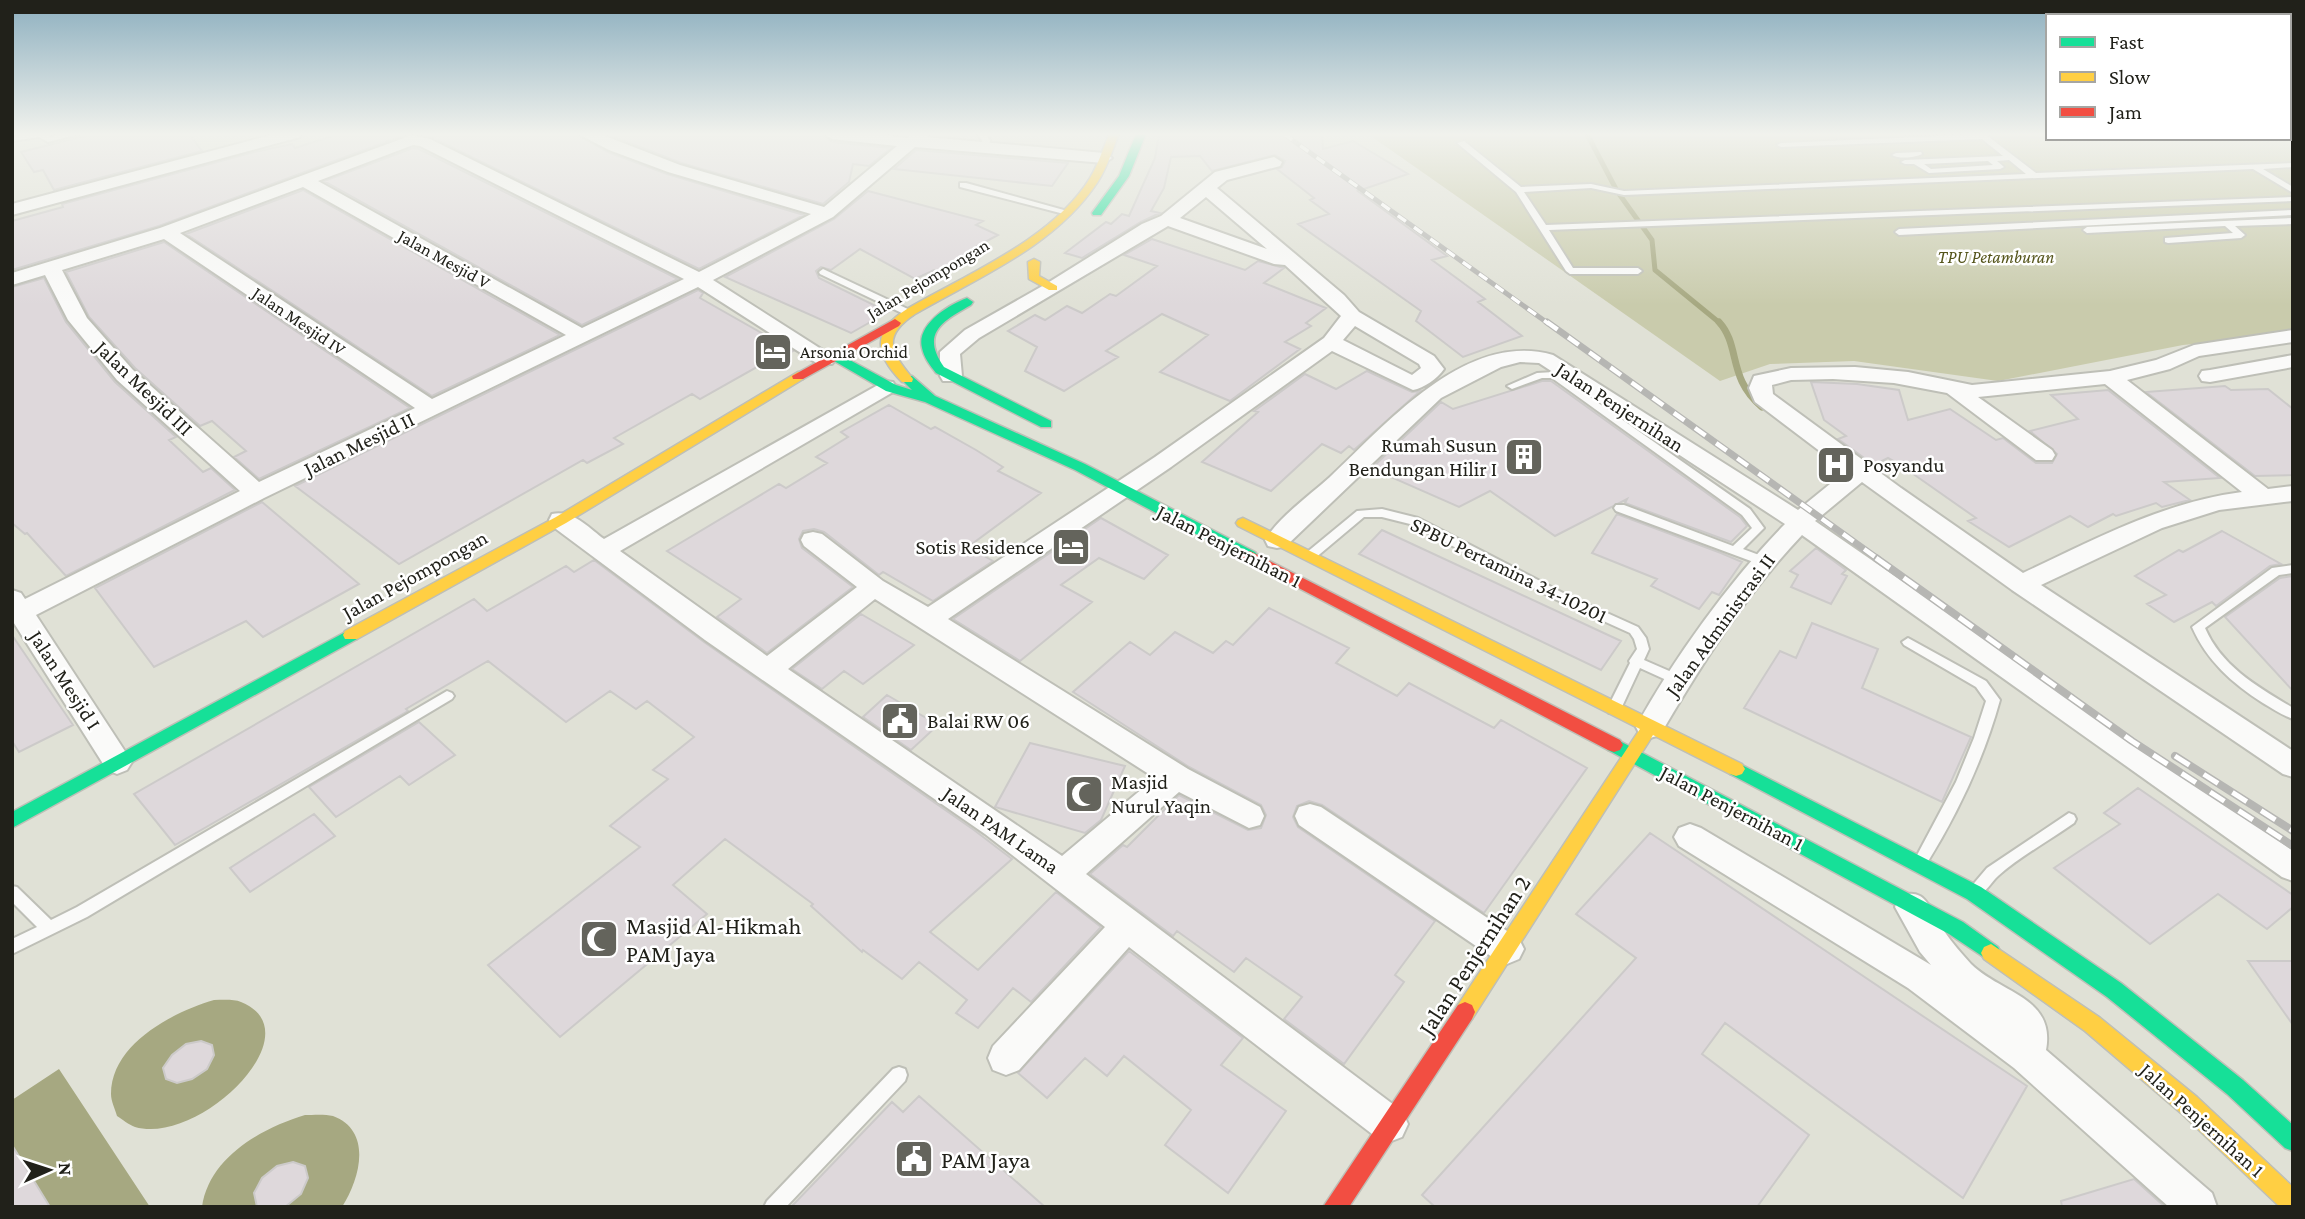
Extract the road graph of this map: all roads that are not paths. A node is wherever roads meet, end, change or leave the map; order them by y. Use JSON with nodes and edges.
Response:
{"nodes":[{"id":1,"x":83,"y":191,"type":"edge"},
{"id":2,"x":279,"y":191,"type":"edge"},
{"id":3,"x":324,"y":191,"type":"edge"},
{"id":4,"x":522,"y":191,"type":"edge"},
{"id":5,"x":748,"y":191,"type":"edge"},
{"id":6,"x":854,"y":191,"type":"edge"},
{"id":7,"x":986,"y":191,"type":"edge"},
{"id":8,"x":1085,"y":191,"type":"edge"},
{"id":9,"x":1116,"y":191,"type":"edge"},
{"id":10,"x":1206,"y":191,"type":"edge"},
{"id":11,"x":1210,"y":191,"type":"edge"},
{"id":12,"x":1520,"y":191,"type":"edge"},
{"id":13,"x":1613,"y":191,"type":"edge"},
{"id":14,"x":1673,"y":191,"type":"edge"},
{"id":15,"x":1624,"y":193,"type":"joint"},
{"id":16,"x":2292,"y":197,"type":"edge"},
{"id":17,"x":12,"y":210,"type":"edge"},
{"id":18,"x":1067,"y":212,"type":"junction"},
{"id":19,"x":2293,"y":212,"type":"edge"},
{"id":20,"x":827,"y":213,"type":"junction"},
{"id":21,"x":2214,"y":215,"type":"junction"},
{"id":22,"x":1167,"y":220,"type":"junction"},
{"id":23,"x":2293,"y":221,"type":"edge"},
{"id":24,"x":2227,"y":224,"type":"junction"},
{"id":25,"x":1630,"y":226,"type":"joint"},
{"id":26,"x":1653,"y":226,"type":"joint"},
{"id":27,"x":1080,"y":228,"type":"dead end"},
{"id":28,"x":1545,"y":228,"type":"junction"},
{"id":29,"x":2087,"y":230,"type":"dead end"},
{"id":30,"x":166,"y":232,"type":"junction"},
{"id":31,"x":1899,"y":232,"type":"dead end"},
{"id":32,"x":2168,"y":240,"type":"dead end"},
{"id":33,"x":1052,"y":251,"type":"dead end"},
{"id":34,"x":1295,"y":265,"type":"junction"},
{"id":35,"x":51,"y":267,"type":"junction"},
{"id":36,"x":1638,"y":271,"type":"dead end"},
{"id":37,"x":823,"y":272,"type":"dead end"},
{"id":38,"x":12,"y":279,"type":"edge"},
{"id":39,"x":698,"y":279,"type":"junction"},
{"id":40,"x":1053,"y":288,"type":"junction"},
{"id":41,"x":981,"y":293,"type":"dead end"},
{"id":42,"x":909,"y":313,"type":"junction"},
{"id":43,"x":1352,"y":316,"type":"junction"},
{"id":44,"x":895,"y":323,"type":"junction"},
{"id":45,"x":582,"y":336,"type":"junction"},
{"id":46,"x":2293,"y":336,"type":"edge"},
{"id":47,"x":1331,"y":342,"type":"junction"},
{"id":48,"x":829,"y":358,"type":"junction"},
{"id":49,"x":2293,"y":361,"type":"edge"},
{"id":50,"x":951,"y":376,"type":"junction"},
{"id":51,"x":2210,"y":376,"type":"dead end"},
{"id":52,"x":2110,"y":377,"type":"junction"},
{"id":53,"x":1512,"y":386,"type":"dead end"},
{"id":54,"x":886,"y":387,"type":"junction"},
{"id":55,"x":1955,"y":390,"type":"junction"},
{"id":56,"x":930,"y":399,"type":"junction"},
{"id":57,"x":432,"y":409,"type":"junction"},
{"id":58,"x":1056,"y":430,"type":"dead end"},
{"id":59,"x":2044,"y":454,"type":"dead end"},
{"id":60,"x":1100,"y":460,"type":"dead end"},
{"id":61,"x":1080,"y":467,"type":"junction"},
{"id":62,"x":1860,"y":472,"type":"junction"},
{"id":63,"x":1120,"y":489,"type":"junction"},
{"id":64,"x":256,"y":493,"type":"junction"},
{"id":65,"x":2293,"y":493,"type":"edge"},
{"id":66,"x":2263,"y":497,"type":"junction"},
{"id":67,"x":1620,"y":508,"type":"dead end"},
{"id":68,"x":1228,"y":516,"type":"dead end"},
{"id":69,"x":561,"y":520,"type":"junction"},
{"id":70,"x":1799,"y":524,"type":"junction"},
{"id":71,"x":813,"y":540,"type":"dead end"},
{"id":72,"x":1277,"y":540,"type":"junction"},
{"id":73,"x":604,"y":550,"type":"junction"},
{"id":74,"x":1736,"y":550,"type":"junction"},
{"id":75,"x":1309,"y":556,"type":"junction"},
{"id":76,"x":1763,"y":561,"type":"junction"},
{"id":77,"x":2293,"y":569,"type":"edge"},
{"id":78,"x":2021,"y":584,"type":"junction"},
{"id":79,"x":874,"y":587,"type":"junction"},
{"id":80,"x":17,"y":606,"type":"edge"},
{"id":81,"x":929,"y":619,"type":"junction"},
{"id":82,"x":1908,"y":642,"type":"dead end"},
{"id":83,"x":1635,"y":661,"type":"junction"},
{"id":84,"x":768,"y":670,"type":"junction"},
{"id":85,"x":1678,"y":680,"type":"junction"},
{"id":86,"x":447,"y":696,"type":"dead end"},
{"id":87,"x":1614,"y":710,"type":"junction"},
{"id":88,"x":2293,"y":714,"type":"edge"},
{"id":89,"x":1650,"y":727,"type":"junction"},
{"id":90,"x":1630,"y":754,"type":"junction"},
{"id":91,"x":117,"y":762,"type":"junction"},
{"id":92,"x":2293,"y":766,"type":"edge"},
{"id":93,"x":1177,"y":777,"type":"junction"},
{"id":94,"x":1250,"y":817,"type":"dead end"},
{"id":95,"x":1310,"y":817,"type":"dead end"},
{"id":96,"x":2069,"y":819,"type":"dead end"},
{"id":97,"x":12,"y":821,"type":"edge"},
{"id":98,"x":1690,"y":837,"type":"dead end"},
{"id":99,"x":1920,"y":863,"type":"junction"},
{"id":100,"x":2293,"y":868,"type":"edge"},
{"id":101,"x":1063,"y":874,"type":"junction"},
{"id":102,"x":12,"y":892,"type":"edge"},
{"id":103,"x":1974,"y":892,"type":"junction"},
{"id":104,"x":1908,"y":902,"type":"junction"},
{"id":105,"x":1127,"y":926,"type":"junction"},
{"id":106,"x":49,"y":928,"type":"junction"},
{"id":107,"x":12,"y":947,"type":"edge"},
{"id":108,"x":1507,"y":949,"type":"junction"},
{"id":109,"x":2027,"y":1056,"type":"junction"},
{"id":110,"x":1006,"y":1058,"type":"dead end"},
{"id":111,"x":899,"y":1075,"type":"dead end"},
{"id":112,"x":1389,"y":1124,"type":"junction"},
{"id":113,"x":2293,"y":1140,"type":"edge"},
{"id":114,"x":2293,"y":1203,"type":"edge"},
{"id":115,"x":773,"y":1207,"type":"edge"},
{"id":116,"x":1335,"y":1207,"type":"edge"},
{"id":117,"x":2197,"y":1207,"type":"edge"}],
"edges":[{"from":1,"to":17,"type":"street"},
{"from":2,"to":30,"type":"street"},
{"from":3,"to":45,"type":"street","name":"Jalan Mesjid V"},
{"from":4,"to":39,"type":"street"},
{"from":5,"to":20,"type":"street"},
{"from":6,"to":20,"type":"street"},
{"from":7,"to":18,"type":"lane"},
{"from":8,"to":18,"type":"main road","name":"Jalan Pejompongan"},
{"from":9,"to":27,"type":"main road"},
{"from":10,"to":22,"type":"street"},
{"from":11,"to":34,"type":"street"},
{"from":12,"to":28,"type":"lane"},
{"from":13,"to":15,"type":"lane"},
{"from":14,"to":15,"type":"lane"},
{"from":16,"to":26,"type":"lane"},
{"from":18,"to":42,"type":"main road","name":"Jalan Pejompongan"},
{"from":19,"to":21,"type":"lane"},
{"from":20,"to":39,"type":"street"},
{"from":21,"to":24,"type":"lane"},
{"from":21,"to":31,"type":"lane"},
{"from":22,"to":34,"type":"street"},
{"from":22,"to":40,"type":"street"},
{"from":23,"to":24,"type":"lane"},
{"from":24,"to":29,"type":"lane"},
{"from":24,"to":32,"type":"lane"},
{"from":25,"to":26,"type":"lane"},
{"from":25,"to":28,"type":"lane"},
{"from":28,"to":36,"type":"lane"},
{"from":30,"to":35,"type":"street"},
{"from":30,"to":57,"type":"street","name":"Jalan Mesjid IV"},
{"from":33,"to":40,"type":"main road"},
{"from":34,"to":43,"type":"street"},
{"from":35,"to":38,"type":"street"},
{"from":35,"to":64,"type":"street","name":"Jalan Mesjid III"},
{"from":37,"to":42,"type":"lane"},
{"from":39,"to":45,"type":"street","name":"Jalan Mesjid II"},
{"from":39,"to":48,"type":"street"},
{"from":40,"to":50,"type":"street"},
{"from":41,"to":50,"type":"main road","name":"Jalan Pejompongan"},
{"from":42,"to":44,"type":"main road","name":"Jalan Pejompongan"},
{"from":43,"to":47,"type":"street"},
{"from":43,"to":47,"type":"street"},
{"from":44,"to":48,"type":"main road","name":"Jalan Pejompongan"},
{"from":44,"to":56,"type":"main road","name":"Jalan Penjernihan 1"},
{"from":45,"to":57,"type":"street","name":"Jalan Mesjid II"},
{"from":46,"to":52,"type":"street"},
{"from":47,"to":63,"type":"street"},
{"from":48,"to":54,"type":"main road"},
{"from":48,"to":69,"type":"main road","name":"Jalan Pejompongan"},
{"from":49,"to":51,"type":"street"},
{"from":50,"to":58,"type":"main road"},
{"from":52,"to":55,"type":"street"},
{"from":52,"to":66,"type":"street"},
{"from":53,"to":74,"type":"lane"},
{"from":54,"to":56,"type":"main road"},
{"from":54,"to":73,"type":"street"},
{"from":55,"to":59,"type":"street"},
{"from":55,"to":62,"type":"street"},
{"from":56,"to":61,"type":"main road","name":"Jalan Penjernihan 1"},
{"from":57,"to":64,"type":"street","name":"Jalan Mesjid II"},
{"from":60,"to":61,"type":"main road"},
{"from":61,"to":63,"type":"main road","name":"Jalan Penjernihan 1"},
{"from":62,"to":70,"type":"street","name":"Jalan Administrasi II"},
{"from":62,"to":78,"type":"street"},
{"from":63,"to":81,"type":"street"},
{"from":63,"to":90,"type":"main road","name":"Jalan Penjernihan 1"},
{"from":64,"to":80,"type":"street","name":"Jalan Mesjid II"},
{"from":65,"to":66,"type":"street"},
{"from":66,"to":78,"type":"street"},
{"from":67,"to":74,"type":"lane"},
{"from":68,"to":72,"type":"main road","name":"Jalan Penjernihan 1"},
{"from":69,"to":73,"type":"street","name":"Jalan PAM Lama"},
{"from":69,"to":91,"type":"main road","name":"Jalan Pejompongan"},
{"from":70,"to":72,"type":"street","name":"Jalan Penjernihan"},
{"from":70,"to":76,"type":"street","name":"Jalan Administrasi II"},
{"from":70,"to":100,"type":"street"},
{"from":71,"to":79,"type":"street"},
{"from":72,"to":75,"type":"main road","name":"Jalan Penjernihan 1"},
{"from":73,"to":84,"type":"street","name":"Jalan PAM Lama"},
{"from":74,"to":76,"type":"lane"},
{"from":75,"to":83,"type":"lane","name":"SPBU Pertamina 34-10201"},
{"from":75,"to":87,"type":"main road","name":"Jalan Penjernihan 1"},
{"from":76,"to":85,"type":"street","name":"Jalan Administrasi II"},
{"from":77,"to":88,"type":"lane"},
{"from":78,"to":92,"type":"street"},
{"from":79,"to":81,"type":"street"},
{"from":79,"to":84,"type":"street"},
{"from":80,"to":91,"type":"street","name":"Jalan Mesjid I"},
{"from":81,"to":93,"type":"street"},
{"from":82,"to":99,"type":"lane"},
{"from":83,"to":85,"type":"lane"},
{"from":83,"to":87,"type":"lane","name":"SPBU Pertamina 34-10201"},
{"from":84,"to":101,"type":"street","name":"Jalan PAM Lama"},
{"from":85,"to":89,"type":"street","name":"Jalan Administrasi II"},
{"from":86,"to":106,"type":"lane"},
{"from":87,"to":89,"type":"main road","name":"Jalan Penjernihan 1"},
{"from":89,"to":90,"type":"main road","name":"Jalan Penjernihan 2"},
{"from":89,"to":99,"type":"main road","name":"Jalan Penjernihan 1"},
{"from":90,"to":104,"type":"main road","name":"Jalan Penjernihan 1"},
{"from":90,"to":108,"type":"main road","name":"Jalan Penjernihan 2"},
{"from":91,"to":97,"type":"main road","name":"Jalan Pejompongan"},
{"from":93,"to":94,"type":"street"},
{"from":93,"to":101,"type":"street"},
{"from":95,"to":108,"type":"street"},
{"from":96,"to":103,"type":"lane"},
{"from":98,"to":109,"type":"street"},
{"from":99,"to":103,"type":"main road","name":"Jalan Penjernihan 1"},
{"from":101,"to":105,"type":"street","name":"Jalan PAM Lama"},
{"from":102,"to":106,"type":"lane"},
{"from":103,"to":113,"type":"main road","name":"Jalan Penjernihan 1"},
{"from":104,"to":109,"type":"street"},
{"from":104,"to":114,"type":"main road","name":"Jalan Penjernihan 1"},
{"from":105,"to":110,"type":"street"},
{"from":105,"to":112,"type":"street","name":"Jalan PAM Lama"},
{"from":106,"to":107,"type":"lane"},
{"from":108,"to":112,"type":"main road","name":"Jalan Penjernihan 2"},
{"from":109,"to":117,"type":"street"},
{"from":111,"to":115,"type":"lane"},
{"from":112,"to":116,"type":"main road","name":"Jalan Penjernihan 2"}]}
